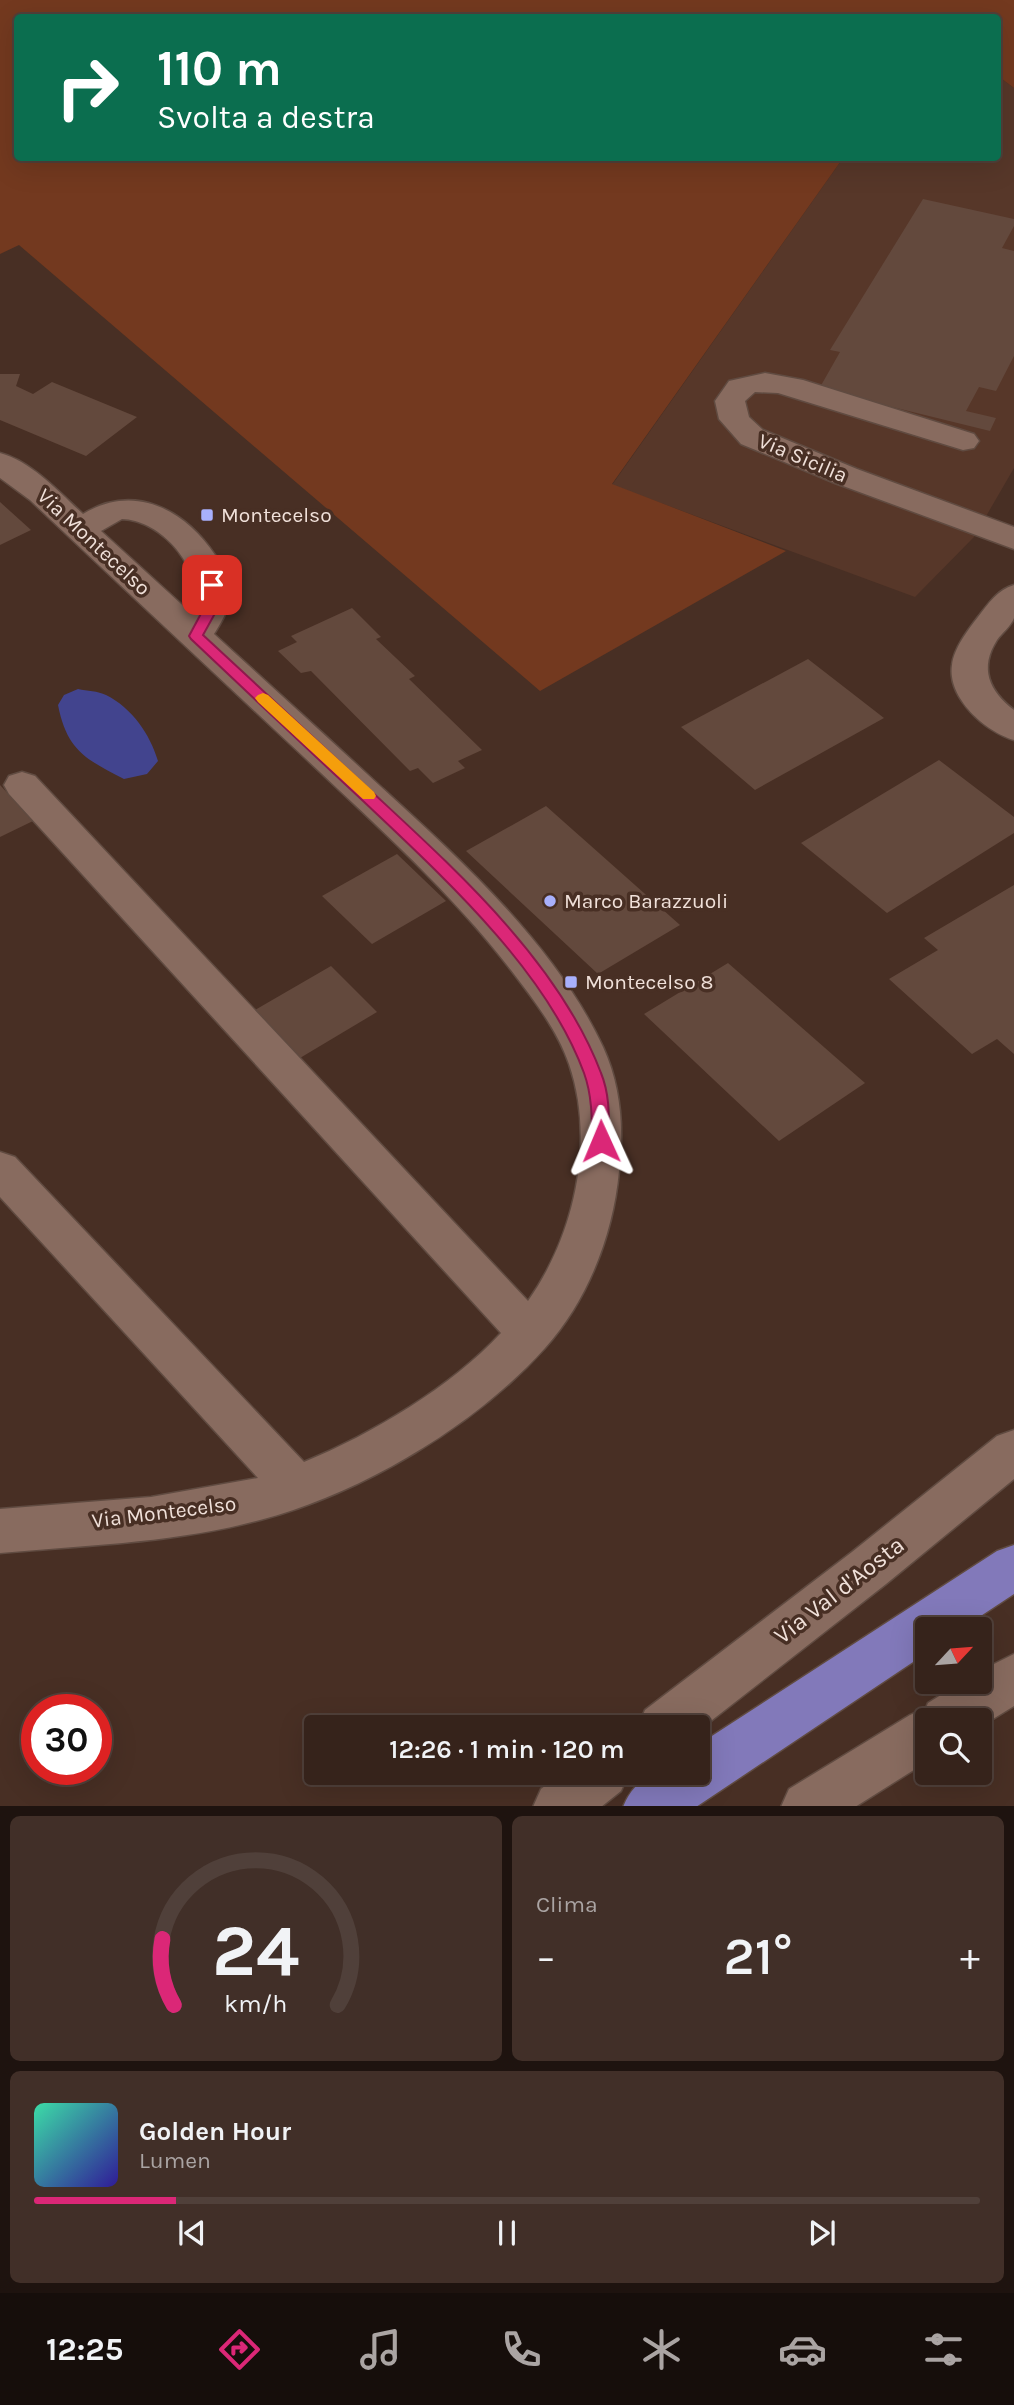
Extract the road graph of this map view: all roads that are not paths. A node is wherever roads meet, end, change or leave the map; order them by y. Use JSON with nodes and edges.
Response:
{"nodes":[{"id":1,"x":963,"y":441,"type":"dead end"},
{"id":2,"x":0,"y":463,"type":"edge"},
{"id":3,"x":80,"y":530,"type":"junction"},
{"id":4,"x":1014,"y":539,"type":"edge"},
{"id":5,"x":1014,"y":596,"type":"edge"},
{"id":6,"x":196,"y":636,"type":"junction"},
{"id":7,"x":1014,"y":728,"type":"edge"},
{"id":8,"x":22,"y":785,"type":"dead end"},
{"id":9,"x":0,"y":1169,"type":"edge"},
{"id":10,"x":530,"y":1334,"type":"junction"},
{"id":11,"x":1014,"y":1451,"type":"edge"},
{"id":12,"x":297,"y":1487,"type":"junction"},
{"id":13,"x":0,"y":1531,"type":"edge"},
{"id":14,"x":1014,"y":1567,"type":"edge"},
{"id":15,"x":1014,"y":1678,"type":"edge"},
{"id":16,"x":965,"y":1708,"type":"edge"},
{"id":17,"x":679,"y":1715,"type":"edge"},
{"id":18,"x":915,"y":1740,"type":"edge"},
{"id":19,"x":587,"y":1785,"type":"edge"},
{"id":20,"x":560,"y":1806,"type":"edge"},
{"id":21,"x":651,"y":1806,"type":"edge"},
{"id":22,"x":809,"y":1806,"type":"edge"}],
"edges":[{"from":1,"to":4,"type":"street","name":"Via Sicilia"},
{"from":2,"to":3,"type":"street","name":"Via Montecelso"},
{"from":3,"to":6,"type":"street","name":"Via Montecelso"},
{"from":3,"to":6,"type":"street"},
{"from":5,"to":7,"type":"street"},
{"from":6,"to":10,"type":"street","name":"Via Montecelso"},
{"from":8,"to":10,"type":"street"},
{"from":9,"to":12,"type":"street"},
{"from":10,"to":12,"type":"street","name":"Via Montecelso"},
{"from":11,"to":17,"type":"street","name":"Via Val d'Aosta"},
{"from":12,"to":13,"type":"street","name":"Via Montecelso"},
{"from":14,"to":21,"type":"main road"},
{"from":15,"to":16,"type":"street"},
{"from":18,"to":22,"type":"street"},
{"from":19,"to":20,"type":"street"}]}
